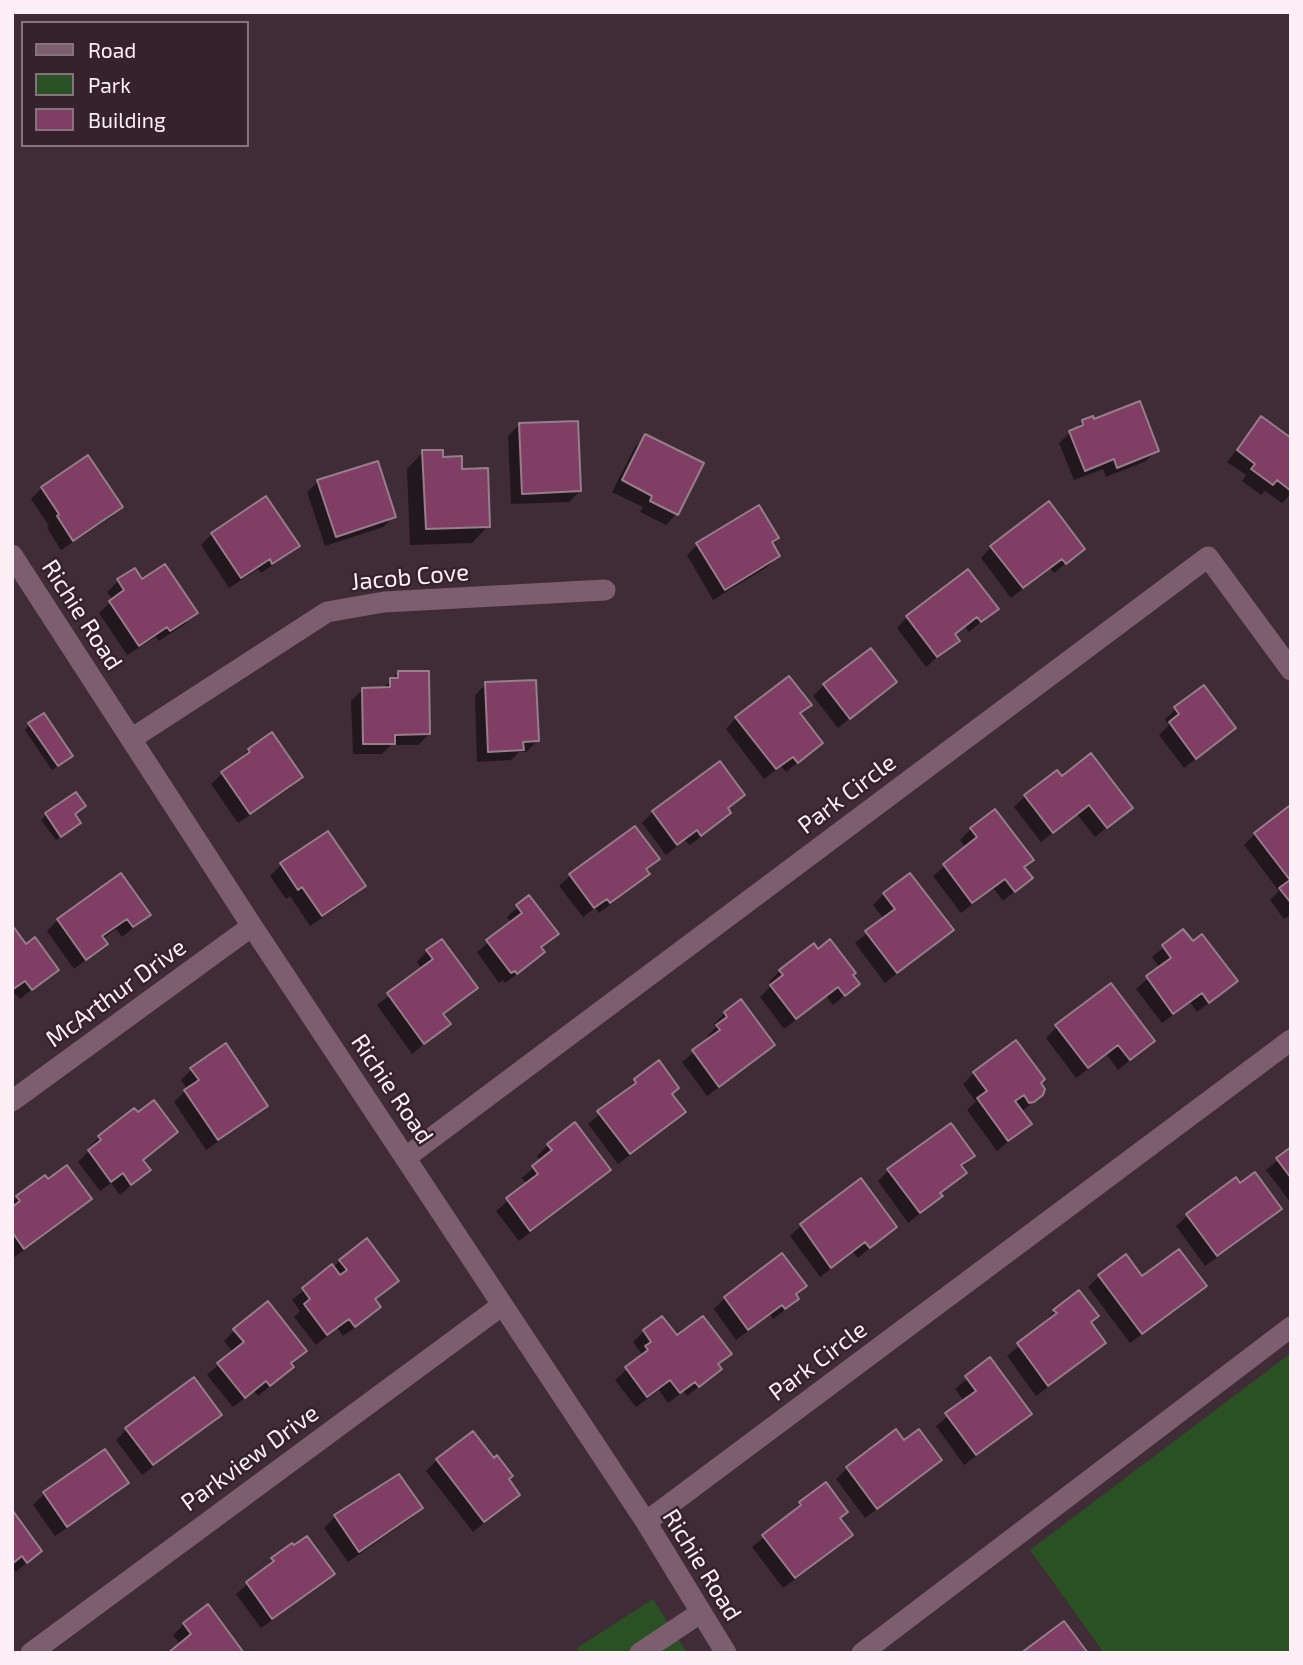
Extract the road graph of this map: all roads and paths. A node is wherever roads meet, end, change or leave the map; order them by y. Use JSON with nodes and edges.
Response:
{"nodes":[{"id":1,"x":12,"y":555,"type":"edge"},
{"id":2,"x":605,"y":590,"type":"dead end"},
{"id":3,"x":1291,"y":670,"type":"edge"},
{"id":4,"x":131,"y":739,"type":"junction"},
{"id":5,"x":252,"y":926,"type":"junction"},
{"id":6,"x":1291,"y":1041,"type":"edge"},
{"id":7,"x":12,"y":1101,"type":"edge"},
{"id":8,"x":405,"y":1158,"type":"junction"},
{"id":9,"x":501,"y":1306,"type":"junction"},
{"id":10,"x":1291,"y":1327,"type":"edge"},
{"id":11,"x":646,"y":1522,"type":"junction"},
{"id":12,"x":699,"y":1612,"type":"junction"},
{"id":13,"x":31,"y":1653,"type":"edge"},
{"id":14,"x":640,"y":1653,"type":"edge"},
{"id":15,"x":726,"y":1653,"type":"edge"},
{"id":16,"x":862,"y":1653,"type":"edge"}],
"edges":[{"from":1,"to":4,"type":"street","name":"Richie Road"},
{"from":2,"to":4,"type":"street","name":"Jacob Cove"},
{"from":3,"to":8,"type":"street","name":"Park Circle"},
{"from":4,"to":5,"type":"street","name":"Richie Road"},
{"from":5,"to":7,"type":"street","name":"McArthur Drive"},
{"from":5,"to":8,"type":"street","name":"Richie Road"},
{"from":6,"to":11,"type":"street","name":"Park Circle"},
{"from":8,"to":9,"type":"street","name":"Richie Road"},
{"from":9,"to":11,"type":"street","name":"Richie Road"},
{"from":9,"to":13,"type":"street","name":"Parkview Drive"},
{"from":10,"to":16,"type":"street"},
{"from":11,"to":12,"type":"street","name":"Richie Road"},
{"from":12,"to":14,"type":"street"},
{"from":12,"to":15,"type":"street","name":"Richie Road"}]}
